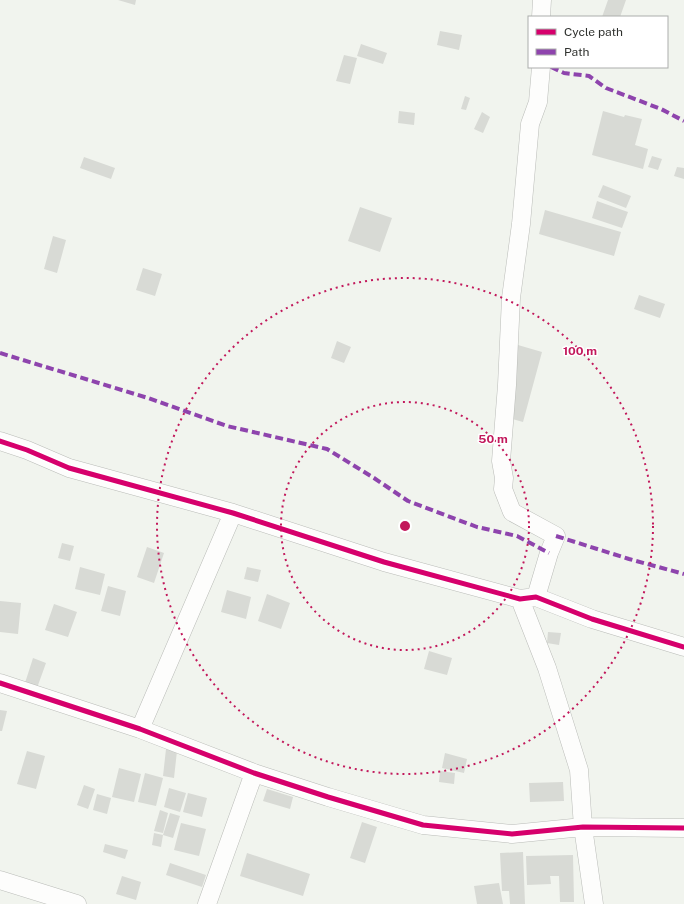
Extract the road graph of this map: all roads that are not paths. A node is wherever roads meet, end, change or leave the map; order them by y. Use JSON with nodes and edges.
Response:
{"nodes":[{"id":1,"x":542,"y":0,"type":"edge"},
{"id":2,"x":541,"y":16,"type":"edge"},
{"id":3,"x":541,"y":68,"type":"edge"},
{"id":4,"x":0,"y":441,"type":"edge"},
{"id":5,"x":233,"y":513,"type":"junction"},
{"id":6,"x":528,"y":598,"type":"junction"},
{"id":7,"x":684,"y":647,"type":"edge"},
{"id":8,"x":0,"y":683,"type":"edge"},
{"id":9,"x":140,"y":729,"type":"junction"},
{"id":10,"x":254,"y":773,"type":"junction"},
{"id":11,"x":583,"y":827,"type":"junction"},
{"id":12,"x":684,"y":828,"type":"edge"},
{"id":13,"x":0,"y":880,"type":"edge"},
{"id":14,"x":77,"y":904,"type":"edge"},
{"id":15,"x":207,"y":904,"type":"edge"},
{"id":16,"x":594,"y":904,"type":"edge"}],
"edges":[{"from":1,"to":2,"type":"street"},
{"from":3,"to":6,"type":"street"},
{"from":4,"to":5,"type":"street"},
{"from":5,"to":6,"type":"street"},
{"from":5,"to":9,"type":"street"},
{"from":6,"to":7,"type":"street"},
{"from":6,"to":11,"type":"street"},
{"from":8,"to":9,"type":"street"},
{"from":9,"to":10,"type":"street"},
{"from":10,"to":11,"type":"street"},
{"from":10,"to":15,"type":"street"},
{"from":11,"to":12,"type":"street"},
{"from":11,"to":16,"type":"street"},
{"from":13,"to":14,"type":"street"}]}
